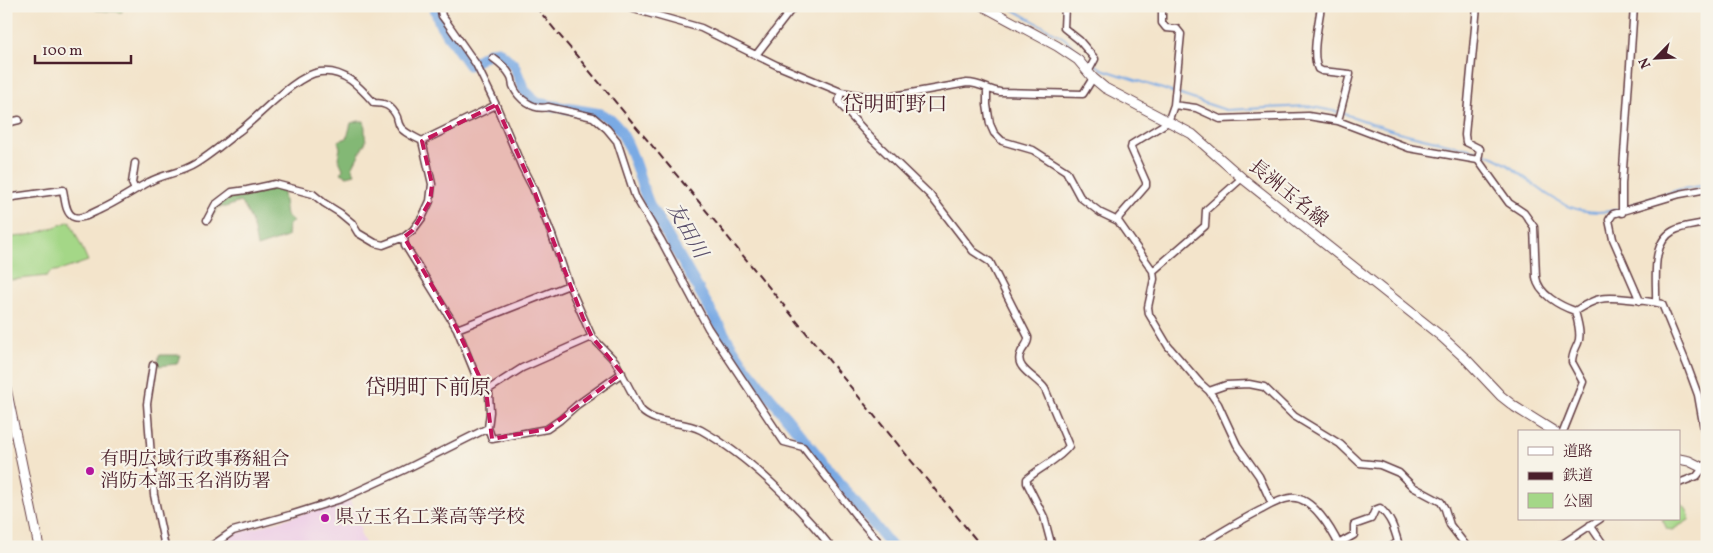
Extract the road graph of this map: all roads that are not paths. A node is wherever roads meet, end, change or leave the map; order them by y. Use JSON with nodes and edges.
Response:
{"nodes":[{"id":1,"x":440,"y":6,"type":"edge"},
{"id":2,"x":623,"y":6,"type":"edge"},
{"id":3,"x":794,"y":6,"type":"edge"},
{"id":4,"x":983,"y":6,"type":"edge"},
{"id":5,"x":1065,"y":6,"type":"edge"},
{"id":6,"x":1162,"y":6,"type":"edge"},
{"id":7,"x":1321,"y":6,"type":"edge"},
{"id":8,"x":1477,"y":6,"type":"edge"},
{"id":9,"x":1634,"y":6,"type":"edge"},
{"id":10,"x":633,"y":8,"type":"edge"},
{"id":11,"x":756,"y":55,"type":"junction"},
{"id":12,"x":493,"y":58,"type":"dead end"},
{"id":13,"x":1092,"y":69,"type":"junction"},
{"id":14,"x":987,"y":88,"type":"junction"},
{"id":15,"x":841,"y":92,"type":"junction"},
{"id":16,"x":496,"y":105,"type":"junction"},
{"id":17,"x":1174,"y":105,"type":"junction"},
{"id":18,"x":1340,"y":116,"type":"junction"},
{"id":19,"x":19,"y":120,"type":"dead end"},
{"id":20,"x":1168,"y":122,"type":"junction"},
{"id":21,"x":6,"y":123,"type":"edge"},
{"id":22,"x":422,"y":141,"type":"junction"},
{"id":23,"x":1479,"y":155,"type":"junction"},
{"id":24,"x":135,"y":163,"type":"dead end"},
{"id":25,"x":1242,"y":178,"type":"junction"},
{"id":26,"x":1707,"y":189,"type":"edge"},
{"id":27,"x":136,"y":190,"type":"junction"},
{"id":28,"x":6,"y":198,"type":"edge"},
{"id":29,"x":1622,"y":210,"type":"junction"},
{"id":30,"x":206,"y":220,"type":"dead end"},
{"id":31,"x":1118,"y":221,"type":"junction"},
{"id":32,"x":1707,"y":222,"type":"edge"},
{"id":33,"x":404,"y":237,"type":"junction"},
{"id":34,"x":1153,"y":271,"type":"junction"},
{"id":35,"x":569,"y":285,"type":"junction"},
{"id":36,"x":1640,"y":301,"type":"junction"},
{"id":37,"x":1656,"y":302,"type":"junction"},
{"id":38,"x":1575,"y":311,"type":"junction"},
{"id":39,"x":457,"y":329,"type":"junction"},
{"id":40,"x":592,"y":337,"type":"junction"},
{"id":41,"x":153,"y":365,"type":"dead end"},
{"id":42,"x":622,"y":374,"type":"junction"},
{"id":43,"x":6,"y":388,"type":"edge"},
{"id":44,"x":486,"y":390,"type":"junction"},
{"id":45,"x":1209,"y":390,"type":"junction"},
{"id":46,"x":10,"y":424,"type":"edge"},
{"id":47,"x":488,"y":428,"type":"junction"},
{"id":48,"x":1552,"y":430,"type":"edge"},
{"id":49,"x":1564,"y":430,"type":"edge"},
{"id":50,"x":1707,"y":446,"type":"edge"},
{"id":51,"x":1680,"y":459,"type":"edge"},
{"id":52,"x":1706,"y":467,"type":"edge"},
{"id":53,"x":1680,"y":483,"type":"edge"},
{"id":54,"x":1272,"y":504,"type":"junction"},
{"id":55,"x":1598,"y":520,"type":"edge"},
{"id":56,"x":1590,"y":525,"type":"junction"},
{"id":57,"x":1339,"y":545,"type":"edge"},
{"id":58,"x":39,"y":547,"type":"edge"},
{"id":59,"x":165,"y":547,"type":"edge"},
{"id":60,"x":210,"y":547,"type":"edge"},
{"id":61,"x":831,"y":547,"type":"edge"},
{"id":62,"x":883,"y":547,"type":"edge"},
{"id":63,"x":1052,"y":547,"type":"edge"},
{"id":64,"x":1198,"y":547,"type":"edge"},
{"id":65,"x":1391,"y":547,"type":"edge"},
{"id":66,"x":1467,"y":547,"type":"edge"},
{"id":67,"x":1558,"y":547,"type":"edge"},
{"id":68,"x":1605,"y":547,"type":"edge"}],
"edges":[{"from":1,"to":16,"type":"street"},
{"from":2,"to":10,"type":"street"},
{"from":3,"to":11,"type":"street"},
{"from":4,"to":13,"type":"main road","name":"長洲玉名線"},
{"from":5,"to":13,"type":"street"},
{"from":6,"to":17,"type":"street"},
{"from":7,"to":18,"type":"street"},
{"from":8,"to":23,"type":"street"},
{"from":9,"to":29,"type":"street"},
{"from":10,"to":11,"type":"street"},
{"from":11,"to":15,"type":"street"},
{"from":12,"to":62,"type":"street"},
{"from":13,"to":14,"type":"street"},
{"from":13,"to":20,"type":"main road","name":"長洲玉名線"},
{"from":14,"to":15,"type":"street"},
{"from":14,"to":31,"type":"street"},
{"from":15,"to":63,"type":"street"},
{"from":16,"to":22,"type":"street"},
{"from":16,"to":35,"type":"street"},
{"from":17,"to":18,"type":"street"},
{"from":17,"to":20,"type":"street"},
{"from":18,"to":23,"type":"street"},
{"from":19,"to":21,"type":"street"},
{"from":20,"to":25,"type":"main road","name":"長洲玉名線"},
{"from":20,"to":31,"type":"street"},
{"from":22,"to":27,"type":"street"},
{"from":22,"to":33,"type":"street"},
{"from":23,"to":38,"type":"street"},
{"from":24,"to":27,"type":"street"},
{"from":25,"to":34,"type":"street"},
{"from":25,"to":48,"type":"main road","name":"長洲玉名線"},
{"from":26,"to":29,"type":"street"},
{"from":27,"to":28,"type":"street"},
{"from":29,"to":36,"type":"street"},
{"from":30,"to":33,"type":"street"},
{"from":31,"to":34,"type":"street"},
{"from":32,"to":37,"type":"street"},
{"from":33,"to":39,"type":"street"},
{"from":34,"to":45,"type":"street"},
{"from":35,"to":39,"type":"street"},
{"from":35,"to":40,"type":"street"},
{"from":36,"to":37,"type":"street"},
{"from":36,"to":38,"type":"street"},
{"from":37,"to":50,"type":"street"},
{"from":38,"to":49,"type":"street"},
{"from":39,"to":44,"type":"street"},
{"from":40,"to":42,"type":"street"},
{"from":40,"to":44,"type":"street"},
{"from":41,"to":59,"type":"street"},
{"from":42,"to":47,"type":"street"},
{"from":42,"to":61,"type":"street"},
{"from":43,"to":46,"type":"main road"},
{"from":44,"to":47,"type":"street"},
{"from":45,"to":54,"type":"street"},
{"from":45,"to":66,"type":"street"},
{"from":46,"to":58,"type":"main road"},
{"from":47,"to":60,"type":"street"},
{"from":51,"to":52,"type":"main road"},
{"from":52,"to":53,"type":"street"},
{"from":54,"to":57,"type":"street"},
{"from":54,"to":64,"type":"street"},
{"from":55,"to":56,"type":"street"},
{"from":56,"to":67,"type":"street"},
{"from":56,"to":68,"type":"street"},
{"from":57,"to":65,"type":"street"}]}
